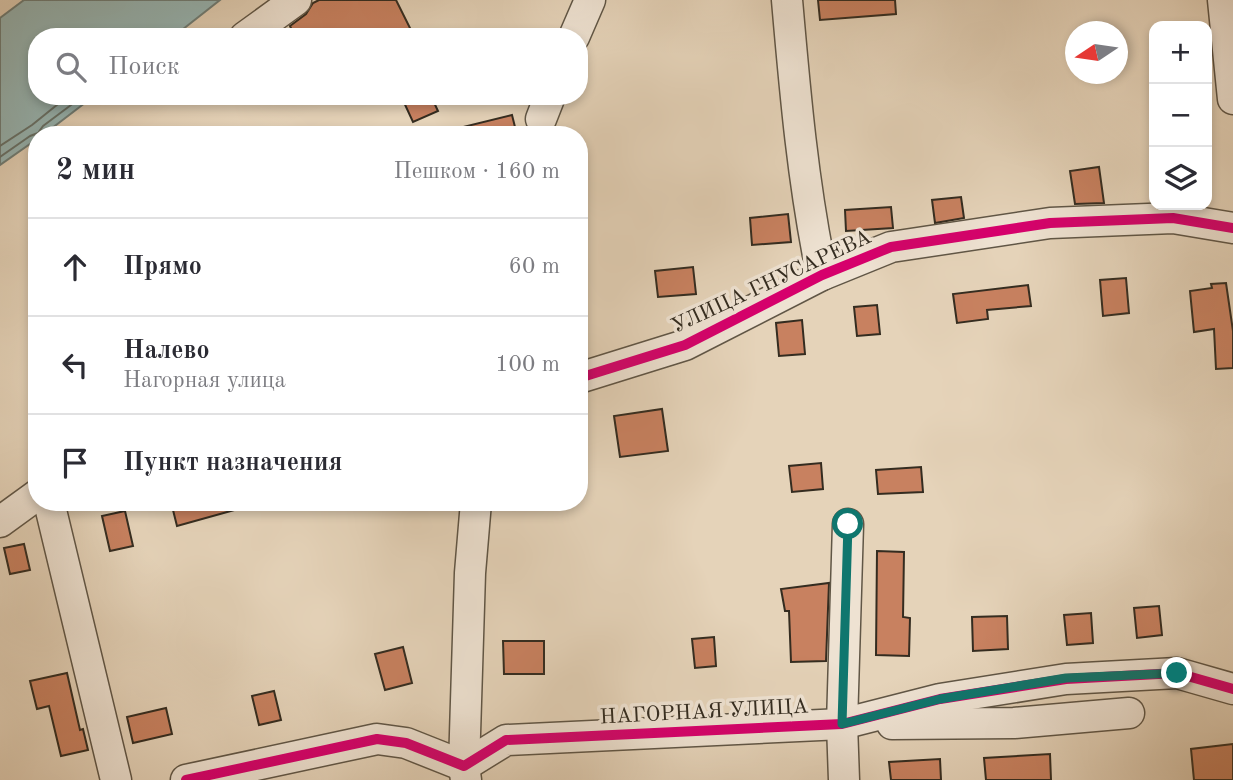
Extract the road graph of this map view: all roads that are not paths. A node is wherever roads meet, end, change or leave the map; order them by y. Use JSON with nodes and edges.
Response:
{"nodes":[{"id":1,"x":296,"y":0,"type":"edge"},
{"id":2,"x":590,"y":0,"type":"edge"},
{"id":3,"x":787,"y":0,"type":"edge"},
{"id":4,"x":1223,"y":0,"type":"edge"},
{"id":5,"x":257,"y":28,"type":"edge"},
{"id":6,"x":579,"y":28,"type":"edge"},
{"id":7,"x":1233,"y":99,"type":"edge"},
{"id":8,"x":1233,"y":228,"type":"edge"},
{"id":9,"x":822,"y":275,"type":"junction"},
{"id":10,"x":588,"y":375,"type":"edge"},
{"id":11,"x":28,"y":502,"type":"edge"},
{"id":12,"x":50,"y":511,"type":"edge"},
{"id":13,"x":475,"y":511,"type":"edge"},
{"id":14,"x":0,"y":522,"type":"edge"},
{"id":15,"x":848,"y":524,"type":"dead end"},
{"id":16,"x":1233,"y":689,"type":"edge"},
{"id":17,"x":1129,"y":713,"type":"dead end"},
{"id":18,"x":842,"y":724,"type":"junction"},
{"id":19,"x":465,"y":773,"type":"edge"},
{"id":20,"x":116,"y":780,"type":"edge"},
{"id":21,"x":186,"y":780,"type":"edge"},
{"id":22,"x":844,"y":780,"type":"edge"}],
"edges":[{"from":1,"to":5,"type":"street"},
{"from":2,"to":6,"type":"street"},
{"from":3,"to":9,"type":"street"},
{"from":4,"to":7,"type":"street"},
{"from":8,"to":9,"type":"street","name":"УЛИЦА ГНУСАРЕВА"},
{"from":9,"to":10,"type":"street","name":"УЛИЦА ГНУСАРЕВА"},
{"from":11,"to":14,"type":"street"},
{"from":12,"to":20,"type":"street"},
{"from":13,"to":19,"type":"street"},
{"from":15,"to":18,"type":"street"},
{"from":16,"to":18,"type":"street","name":"НАГОРНАЯ УЛИЦА"},
{"from":17,"to":18,"type":"street"},
{"from":18,"to":19,"type":"street","name":"НАГОРНАЯ УЛИЦА"},
{"from":18,"to":22,"type":"street"},
{"from":19,"to":21,"type":"street"}]}
